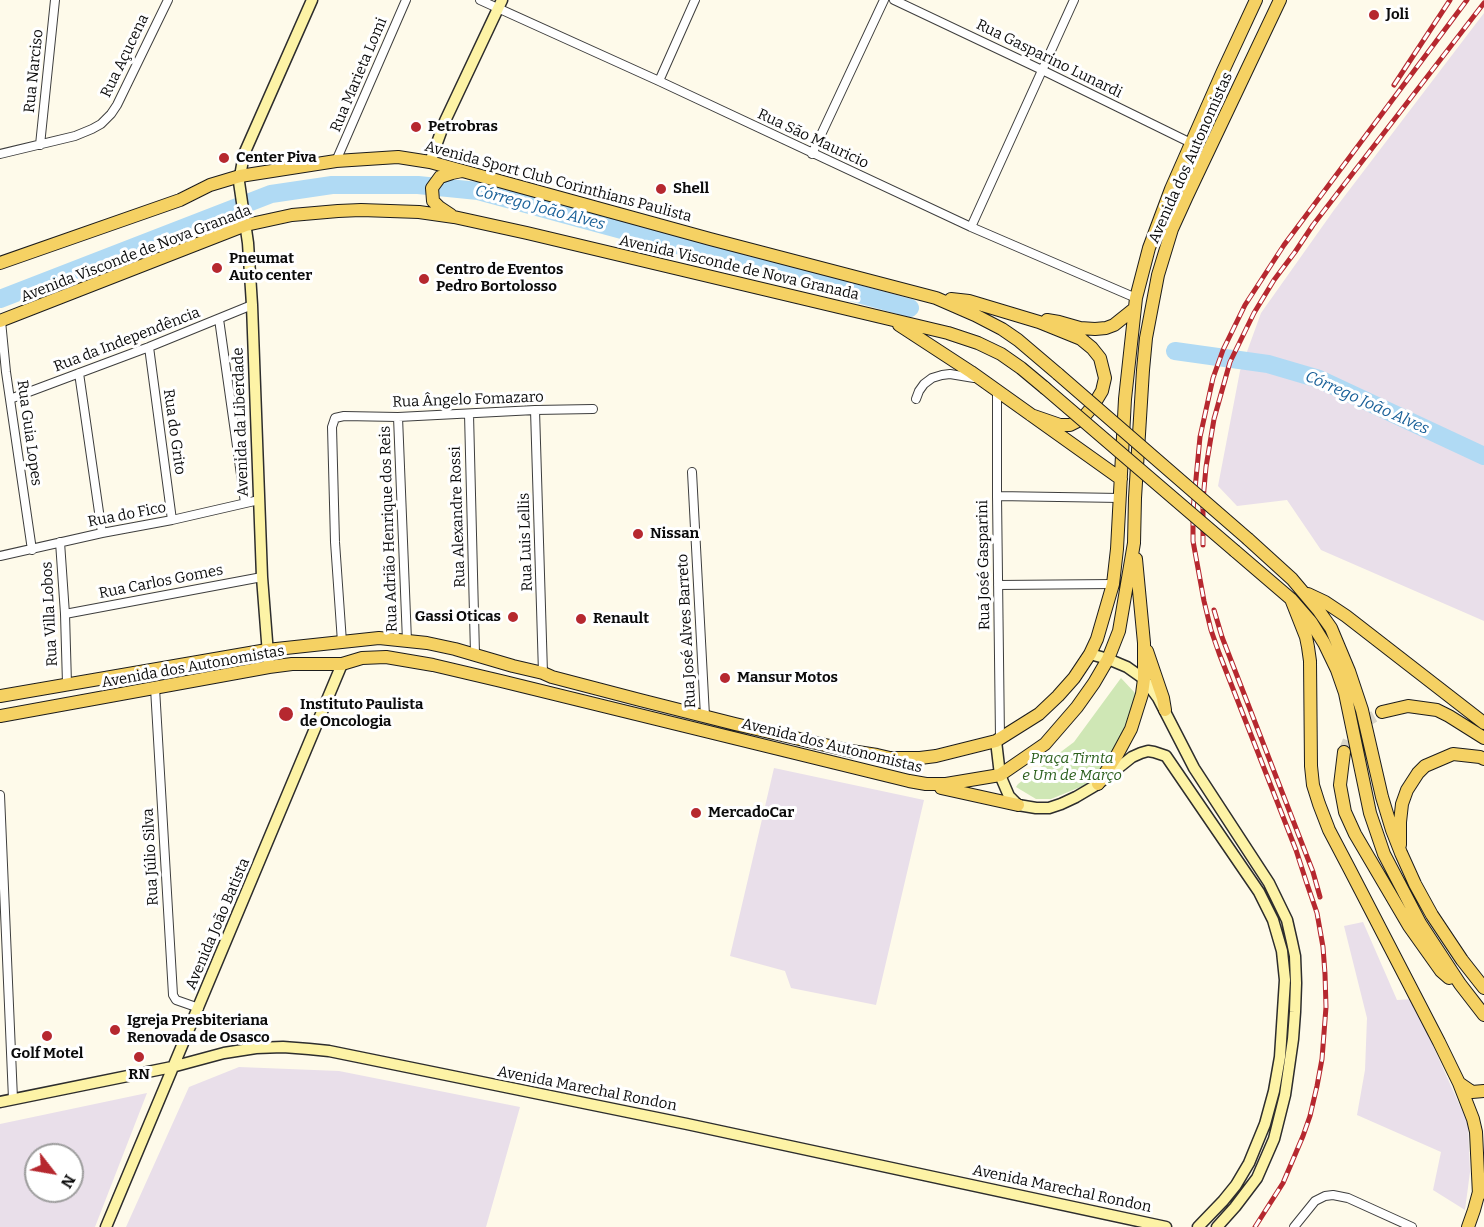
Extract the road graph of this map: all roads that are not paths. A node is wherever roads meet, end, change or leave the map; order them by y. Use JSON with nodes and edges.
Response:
{"nodes":[{"id":1,"x":55,"y":0,"type":"edge"},
{"id":2,"x":168,"y":0,"type":"edge"},
{"id":3,"x":312,"y":0,"type":"edge"},
{"id":4,"x":406,"y":0,"type":"edge"},
{"id":5,"x":480,"y":0,"type":"edge"},
{"id":6,"x":884,"y":0,"type":"edge"},
{"id":7,"x":894,"y":0,"type":"edge"},
{"id":8,"x":1074,"y":0,"type":"edge"},
{"id":9,"x":1256,"y":0,"type":"edge"},
{"id":10,"x":1274,"y":0,"type":"edge"},
{"id":11,"x":1280,"y":0,"type":"edge"},
{"id":12,"x":691,"y":1,"type":"edge"},
{"id":13,"x":501,"y":4,"type":"edge"},
{"id":14,"x":1273,"y":15,"type":"junction"},
{"id":15,"x":1042,"y":70,"type":"junction"},
{"id":16,"x":659,"y":81,"type":"junction"},
{"id":17,"x":1191,"y":143,"type":"junction"},
{"id":18,"x":40,"y":145,"type":"junction"},
{"id":19,"x":0,"y":154,"type":"edge"},
{"id":20,"x":812,"y":154,"type":"junction"},
{"id":21,"x":336,"y":161,"type":"junction"},
{"id":22,"x":430,"y":162,"type":"junction"},
{"id":23,"x":458,"y":172,"type":"junction"},
{"id":24,"x":239,"y":179,"type":"junction"},
{"id":25,"x":449,"y":214,"type":"junction"},
{"id":26,"x":246,"y":225,"type":"junction"},
{"id":27,"x":971,"y":227,"type":"junction"},
{"id":28,"x":0,"y":263,"type":"edge"},
{"id":29,"x":936,"y":298,"type":"junction"},
{"id":30,"x":1135,"y":303,"type":"junction"},
{"id":31,"x":252,"y":305,"type":"junction"},
{"id":32,"x":219,"y":319,"type":"junction"},
{"id":33,"x":891,"y":320,"type":"junction"},
{"id":34,"x":0,"y":321,"type":"edge"},
{"id":35,"x":1039,"y":322,"type":"junction"},
{"id":36,"x":149,"y":347,"type":"junction"},
{"id":37,"x":79,"y":373,"type":"junction"},
{"id":38,"x":981,"y":379,"type":"junction"},
{"id":39,"x":997,"y":391,"type":"junction"},
{"id":40,"x":10,"y":399,"type":"junction"},
{"id":41,"x":916,"y":399,"type":"dead end"},
{"id":42,"x":593,"y":409,"type":"dead end"},
{"id":43,"x":535,"y":410,"type":"junction"},
{"id":44,"x":469,"y":414,"type":"junction"},
{"id":45,"x":1031,"y":415,"type":"junction"},
{"id":46,"x":398,"y":417,"type":"junction"},
{"id":47,"x":692,"y":472,"type":"dead end"},
{"id":48,"x":1121,"y":479,"type":"junction"},
{"id":49,"x":997,"y":496,"type":"junction"},
{"id":50,"x":1120,"y":498,"type":"junction"},
{"id":51,"x":259,"y":500,"type":"junction"},
{"id":52,"x":245,"y":503,"type":"junction"},
{"id":53,"x":172,"y":520,"type":"junction"},
{"id":54,"x":102,"y":533,"type":"junction"},
{"id":55,"x":60,"y":543,"type":"junction"},
{"id":56,"x":1134,"y":543,"type":"junction"},
{"id":57,"x":32,"y":550,"type":"junction"},
{"id":58,"x":0,"y":556,"type":"edge"},
{"id":59,"x":262,"y":577,"type":"junction"},
{"id":60,"x":1113,"y":584,"type":"junction"},
{"id":61,"x":998,"y":585,"type":"junction"},
{"id":62,"x":1304,"y":592,"type":"junction"},
{"id":63,"x":1291,"y":598,"type":"junction"},
{"id":64,"x":65,"y":614,"type":"junction"},
{"id":65,"x":379,"y":638,"type":"junction"},
{"id":66,"x":407,"y":641,"type":"junction"},
{"id":67,"x":342,"y":642,"type":"junction"},
{"id":68,"x":1144,"y":643,"type":"junction"},
{"id":69,"x":267,"y":650,"type":"junction"},
{"id":70,"x":476,"y":654,"type":"junction"},
{"id":71,"x":1090,"y":654,"type":"junction"},
{"id":72,"x":1107,"y":659,"type":"junction"},
{"id":73,"x":342,"y":664,"type":"junction"},
{"id":74,"x":269,"y":667,"type":"junction"},
{"id":75,"x":543,"y":673,"type":"junction"},
{"id":76,"x":1144,"y":679,"type":"junction"},
{"id":77,"x":67,"y":684,"type":"junction"},
{"id":78,"x":155,"y":688,"type":"junction"},
{"id":79,"x":0,"y":696,"type":"edge"},
{"id":80,"x":1165,"y":710,"type":"junction"},
{"id":81,"x":1382,"y":712,"type":"tunnel mouth"},
{"id":82,"x":0,"y":716,"type":"edge"},
{"id":83,"x":705,"y":716,"type":"junction"},
{"id":84,"x":1484,"y":723,"type":"edge"},
{"id":85,"x":1484,"y":738,"type":"edge"},
{"id":86,"x":998,"y":739,"type":"junction"},
{"id":87,"x":1344,"y":752,"type":"tunnel mouth"},
{"id":88,"x":1484,"y":759,"type":"edge"},
{"id":89,"x":1000,"y":775,"type":"junction"},
{"id":90,"x":926,"y":784,"type":"junction"},
{"id":91,"x":1098,"y":784,"type":"junction"},
{"id":92,"x":0,"y":795,"type":"edge"},
{"id":93,"x":1018,"y":805,"type":"junction"},
{"id":94,"x":1401,"y":853,"type":"junction"},
{"id":95,"x":1460,"y":984,"type":"junction"},
{"id":96,"x":1484,"y":988,"type":"edge"},
{"id":97,"x":199,"y":1008,"type":"junction"},
{"id":98,"x":1484,"y":1015,"type":"edge"},
{"id":99,"x":172,"y":1067,"type":"junction"},
{"id":100,"x":1459,"y":1083,"type":"junction"},
{"id":101,"x":1484,"y":1091,"type":"edge"},
{"id":102,"x":14,"y":1099,"type":"junction"},
{"id":103,"x":0,"y":1102,"type":"edge"},
{"id":104,"x":1484,"y":1154,"type":"edge"},
{"id":105,"x":1479,"y":1195,"type":"junction"},
{"id":106,"x":106,"y":1227,"type":"edge"},
{"id":107,"x":1166,"y":1227,"type":"edge"},
{"id":108,"x":1198,"y":1227,"type":"edge"},
{"id":109,"x":1217,"y":1227,"type":"edge"},
{"id":110,"x":1294,"y":1227,"type":"edge"},
{"id":111,"x":1413,"y":1227,"type":"edge"},
{"id":112,"x":1468,"y":1227,"type":"edge"}],
"edges":[{"from":1,"to":18,"type":"street","name":"Rua Narciso"},
{"from":2,"to":18,"type":"street","name":"Rua Açucena"},
{"from":3,"to":24,"type":"main road"},
{"from":4,"to":21,"type":"street","name":"Rua Marieta Lomi"},
{"from":5,"to":13,"type":"street","name":"Rua São Mauricio"},
{"from":6,"to":20,"type":"street"},
{"from":7,"to":15,"type":"street","name":"Rua Gasparino Lunardi"},
{"from":8,"to":15,"type":"street"},
{"from":9,"to":17,"type":"main road","name":"Avenida dos Autonomistas"},
{"from":10,"to":14,"type":"main road"},
{"from":11,"to":14,"type":"main road","name":"Avenida dos Autonomistas"},
{"from":12,"to":16,"type":"street"},
{"from":13,"to":16,"type":"street","name":"Rua São Mauricio"},
{"from":13,"to":22,"type":"main road"},
{"from":14,"to":56,"type":"main road","name":"Avenida dos Autonomistas"},
{"from":15,"to":17,"type":"street","name":"Rua Gasparino Lunardi"},
{"from":15,"to":27,"type":"street"},
{"from":16,"to":20,"type":"street","name":"Rua São Mauricio"},
{"from":17,"to":30,"type":"main road","name":"Avenida dos Autonomistas"},
{"from":18,"to":19,"type":"street","name":"Rua Açucena"},
{"from":20,"to":27,"type":"street","name":"Rua São Mauricio"},
{"from":21,"to":22,"type":"main road","name":"Avenida Sport Club Corinthians Paulista"},
{"from":21,"to":24,"type":"main road","name":"Avenida Sport Club Corinthians Paulista"},
{"from":22,"to":23,"type":"main road","name":"Avenida Sport Club Corinthians Paulista"},
{"from":23,"to":25,"type":"main road"},
{"from":23,"to":29,"type":"main road","name":"Avenida Sport Club Corinthians Paulista"},
{"from":24,"to":26,"type":"main road","name":"Avenida da Liberdade"},
{"from":24,"to":28,"type":"main road","name":"Avenida Sport Club Corinthians Paulista"},
{"from":25,"to":26,"type":"main road","name":"Avenida Visconde de Nova Granada"},
{"from":25,"to":33,"type":"main road","name":"Avenida Visconde de Nova Granada"},
{"from":26,"to":31,"type":"main road","name":"Avenida da Liberdade"},
{"from":26,"to":34,"type":"main road","name":"Avenida Visconde de Nova Granada"},
{"from":27,"to":30,"type":"street","name":"Rua São Mauricio"},
{"from":29,"to":35,"type":"main road"},
{"from":29,"to":62,"type":"main road","name":"Avenida Sport Club Corinthians Paulista","bridge":true},
{"from":30,"to":35,"type":"main road"},
{"from":30,"to":48,"type":"main road","name":"Avenida dos Autonomistas"},
{"from":31,"to":32,"type":"street","name":"Rua da Independência"},
{"from":31,"to":51,"type":"main road","name":"Avenida da Liberdade"},
{"from":32,"to":36,"type":"street","name":"Rua da Independência"},
{"from":32,"to":52,"type":"street"},
{"from":33,"to":38,"type":"main road"},
{"from":33,"to":63,"type":"main road","name":"Avenida Visconde de Nova Granada","bridge":true},
{"from":34,"to":40,"type":"street","name":"Rua Guia Lopes"},
{"from":35,"to":45,"type":"main road"},
{"from":36,"to":37,"type":"street","name":"Rua da Independência"},
{"from":36,"to":53,"type":"street","name":"Rua do Grito"},
{"from":37,"to":40,"type":"street","name":"Rua da Independência"},
{"from":37,"to":54,"type":"street"},
{"from":38,"to":39,"type":"main road"},
{"from":38,"to":41,"type":"street"},
{"from":39,"to":45,"type":"main road"},
{"from":39,"to":49,"type":"street","name":"Rua José Gasparini"},
{"from":40,"to":57,"type":"street","name":"Rua Guia Lopes"},
{"from":42,"to":43,"type":"street","name":"Rua Ângelo Fomazaro"},
{"from":43,"to":44,"type":"street","name":"Rua Ângelo Fomazaro"},
{"from":43,"to":75,"type":"street","name":"Rua Luis Lellis"},
{"from":44,"to":46,"type":"street","name":"Rua Ângelo Fomazaro"},
{"from":44,"to":70,"type":"street","name":"Rua Alexandre Rossi"},
{"from":45,"to":48,"type":"main road"},
{"from":46,"to":66,"type":"street","name":"Rua Adrião Henrique dos Reis"},
{"from":46,"to":67,"type":"street","name":"Rua Ângelo Fomazaro"},
{"from":47,"to":83,"type":"street","name":"Rua José Alves Barreto"},
{"from":48,"to":50,"type":"main road","name":"Avenida dos Autonomistas"},
{"from":49,"to":50,"type":"street"},
{"from":49,"to":61,"type":"street","name":"Rua José Gasparini"},
{"from":50,"to":60,"type":"main road","name":"Avenida dos Autonomistas"},
{"from":51,"to":52,"type":"street","name":"Rua do Fico"},
{"from":51,"to":59,"type":"main road","name":"Avenida da Liberdade"},
{"from":52,"to":53,"type":"street","name":"Rua do Fico"},
{"from":53,"to":54,"type":"street","name":"Rua do Fico"},
{"from":54,"to":55,"type":"street","name":"Rua do Fico"},
{"from":55,"to":57,"type":"street","name":"Rua do Fico"},
{"from":55,"to":64,"type":"street","name":"Rua Villa Lobos"},
{"from":56,"to":68,"type":"main road"},
{"from":56,"to":72,"type":"main road","name":"Avenida dos Autonomistas"},
{"from":57,"to":58,"type":"street","name":"Rua do Fico"},
{"from":59,"to":64,"type":"street","name":"Rua Carlos Gomes"},
{"from":59,"to":69,"type":"main road","name":"Avenida da Liberdade"},
{"from":60,"to":61,"type":"street"},
{"from":60,"to":71,"type":"main road","name":"Avenida dos Autonomistas"},
{"from":61,"to":86,"type":"street","name":"Rua José Gasparini"},
{"from":62,"to":84,"type":"main road"},
{"from":62,"to":94,"type":"main road"},
{"from":63,"to":95,"type":"main road","name":"Avenida Visconde de Nova Granada"},
{"from":63,"to":100,"type":"main road"},
{"from":64,"to":77,"type":"street","name":"Rua Villa Lobos"},
{"from":65,"to":66,"type":"main road","name":"Avenida dos Autonomistas"},
{"from":65,"to":67,"type":"main road","name":"Avenida dos Autonomistas"},
{"from":65,"to":73,"type":"main road"},
{"from":66,"to":70,"type":"main road","name":"Avenida dos Autonomistas"},
{"from":67,"to":69,"type":"main road","name":"Avenida dos Autonomistas"},
{"from":68,"to":76,"type":"main road"},
{"from":68,"to":80,"type":"main road"},
{"from":69,"to":74,"type":"main road","name":"Avenida da Liberdade"},
{"from":69,"to":77,"type":"main road","name":"Avenida dos Autonomistas"},
{"from":70,"to":75,"type":"main road","name":"Avenida dos Autonomistas"},
{"from":71,"to":72,"type":"main road"},
{"from":71,"to":86,"type":"main road","name":"Avenida dos Autonomistas"},
{"from":72,"to":76,"type":"main road"},
{"from":72,"to":89,"type":"main road","name":"Avenida dos Autonomistas"},
{"from":73,"to":74,"type":"main road","name":"Avenida dos Autonomistas"},
{"from":73,"to":90,"type":"main road","name":"Avenida dos Autonomistas"},
{"from":73,"to":97,"type":"main road","name":"Avenida João Batista"},
{"from":74,"to":78,"type":"main road","name":"Avenida dos Autonomistas"},
{"from":75,"to":83,"type":"main road","name":"Avenida dos Autonomistas"},
{"from":76,"to":80,"type":"main road"},
{"from":76,"to":91,"type":"main road"},
{"from":77,"to":79,"type":"main road","name":"Avenida dos Autonomistas"},
{"from":78,"to":82,"type":"main road","name":"Avenida dos Autonomistas"},
{"from":78,"to":97,"type":"street","name":"Rua Júlio Silva"},
{"from":80,"to":109,"type":"main road"},
{"from":81,"to":85,"type":"main road"},
{"from":83,"to":86,"type":"main road","name":"Avenida dos Autonomistas"},
{"from":86,"to":89,"type":"main road"},
{"from":87,"to":95,"type":"main road"},
{"from":88,"to":94,"type":"main road"},
{"from":89,"to":90,"type":"main road","name":"Avenida dos Autonomistas"},
{"from":89,"to":93,"type":"main road"},
{"from":90,"to":93,"type":"main road"},
{"from":91,"to":93,"type":"main road"},
{"from":91,"to":108,"type":"main road"},
{"from":92,"to":102,"type":"street"},
{"from":94,"to":96,"type":"main road"},
{"from":95,"to":98,"type":"main road"},
{"from":97,"to":99,"type":"main road","name":"Avenida João Batista"},
{"from":99,"to":102,"type":"main road","name":"Avenida Marechal Rondon"},
{"from":99,"to":106,"type":"main road","name":"Avenida João Batista"},
{"from":99,"to":107,"type":"main road","name":"Avenida Marechal Rondon"},
{"from":100,"to":101,"type":"main road"},
{"from":100,"to":105,"type":"main road"},
{"from":102,"to":103,"type":"main road","name":"Avenida Marechal Rondon"},
{"from":104,"to":105,"type":"main road"},
{"from":105,"to":112,"type":"main road"},
{"from":110,"to":111,"type":"street"}]}
